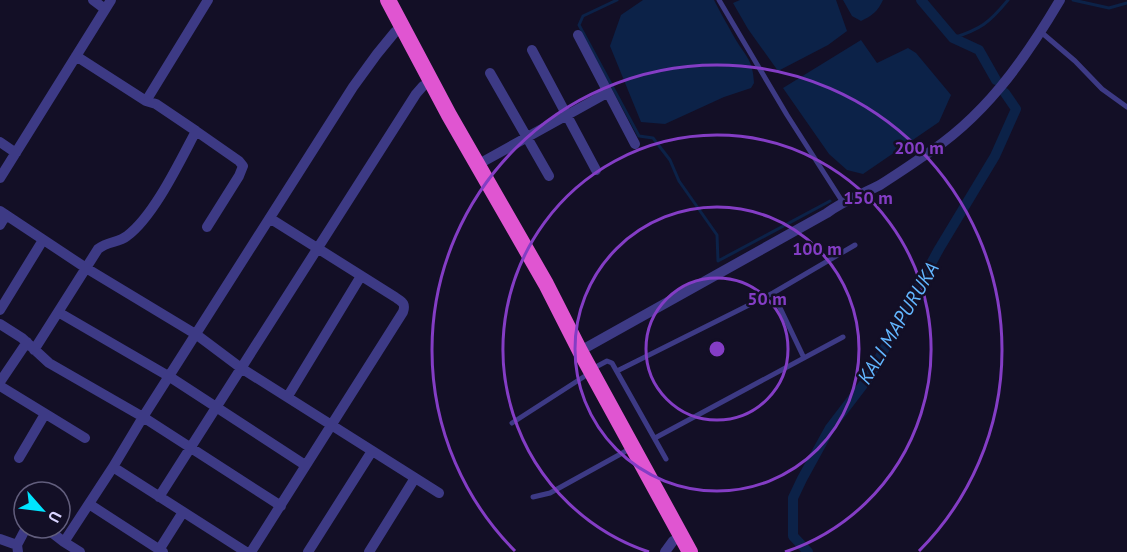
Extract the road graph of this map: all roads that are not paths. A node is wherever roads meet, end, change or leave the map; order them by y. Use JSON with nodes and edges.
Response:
{"nodes":[{"id":1,"x":93,"y":0,"type":"edge"},
{"id":2,"x":378,"y":0,"type":"edge"},
{"id":3,"x":388,"y":0,"type":"edge"},
{"id":4,"x":719,"y":0,"type":"edge"},
{"id":5,"x":1060,"y":0,"type":"edge"},
{"id":6,"x":204,"y":1,"type":"edge"},
{"id":7,"x":108,"y":4,"type":"edge"},
{"id":8,"x":395,"y":32,"type":"junction"},
{"id":9,"x":1041,"y":32,"type":"junction"},
{"id":10,"x":578,"y":35,"type":"dead end"},
{"id":11,"x":532,"y":50,"type":"dead end"},
{"id":12,"x":76,"y":56,"type":"junction"},
{"id":13,"x":490,"y":73,"type":"dead end"},
{"id":14,"x":423,"y":86,"type":"junction"},
{"id":15,"x":607,"y":93,"type":"junction"},
{"id":16,"x":146,"y":101,"type":"junction"},
{"id":17,"x":1127,"y":107,"type":"edge"},
{"id":18,"x":567,"y":115,"type":"junction"},
{"id":19,"x":196,"y":131,"type":"junction"},
{"id":20,"x":526,"y":137,"type":"junction"},
{"id":21,"x":0,"y":142,"type":"edge"},
{"id":22,"x":636,"y":144,"type":"dead end"},
{"id":23,"x":16,"y":153,"type":"junction"},
{"id":24,"x":477,"y":165,"type":"junction"},
{"id":25,"x":596,"y":170,"type":"dead end"},
{"id":26,"x":549,"y":176,"type":"dead end"},
{"id":27,"x":0,"y":178,"type":"edge"},
{"id":28,"x":842,"y":201,"type":"junction"},
{"id":29,"x":3,"y":213,"type":"edge"},
{"id":30,"x":271,"y":219,"type":"junction"},
{"id":31,"x":0,"y":225,"type":"edge"},
{"id":32,"x":207,"y":227,"type":"dead end"},
{"id":33,"x":43,"y":240,"type":"junction"},
{"id":34,"x":855,"y":244,"type":"dead end"},
{"id":35,"x":317,"y":248,"type":"junction"},
{"id":36,"x":86,"y":268,"type":"junction"},
{"id":37,"x":361,"y":276,"type":"junction"},
{"id":38,"x":772,"y":293,"type":"junction"},
{"id":39,"x":0,"y":310,"type":"edge"},
{"id":40,"x":58,"y":312,"type":"junction"},
{"id":41,"x":0,"y":324,"type":"edge"},
{"id":42,"x":197,"y":335,"type":"junction"},
{"id":43,"x":843,"y":337,"type":"dead end"},
{"id":44,"x":30,"y":346,"type":"junction"},
{"id":45,"x":579,"y":351,"type":"junction"},
{"id":46,"x":804,"y":358,"type":"junction"},
{"id":47,"x":242,"y":368,"type":"junction"},
{"id":48,"x":617,"y":371,"type":"junction"},
{"id":49,"x":588,"y":373,"type":"junction"},
{"id":50,"x":170,"y":377,"type":"junction"},
{"id":51,"x":1,"y":387,"type":"edge"},
{"id":52,"x":288,"y":396,"type":"junction"},
{"id":53,"x":217,"y":408,"type":"junction"},
{"id":54,"x":45,"y":414,"type":"junction"},
{"id":55,"x":143,"y":417,"type":"junction"},
{"id":56,"x":512,"y":423,"type":"dead end"},
{"id":57,"x":331,"y":424,"type":"junction"},
{"id":58,"x":85,"y":438,"type":"dead end"},
{"id":59,"x":655,"y":438,"type":"junction"},
{"id":60,"x":190,"y":449,"type":"junction"},
{"id":61,"x":372,"y":451,"type":"junction"},
{"id":62,"x":626,"y":451,"type":"junction"},
{"id":63,"x":19,"y":458,"type":"dead end"},
{"id":64,"x":666,"y":459,"type":"dead end"},
{"id":65,"x":305,"y":465,"type":"junction"},
{"id":66,"x":113,"y":467,"type":"junction"},
{"id":67,"x":415,"y":478,"type":"junction"},
{"id":68,"x":439,"y":493,"type":"dead end"},
{"id":69,"x":159,"y":497,"type":"junction"},
{"id":70,"x":533,"y":497,"type":"dead end"},
{"id":71,"x":89,"y":504,"type":"junction"},
{"id":72,"x":281,"y":506,"type":"junction"},
{"id":73,"x":183,"y":512,"type":"junction"},
{"id":74,"x":0,"y":538,"type":"edge"},
{"id":75,"x":61,"y":540,"type":"edge"},
{"id":76,"x":64,"y":542,"type":"junction"},
{"id":77,"x":17,"y":548,"type":"edge"},
{"id":78,"x":672,"y":548,"type":"edge"},
{"id":79,"x":161,"y":551,"type":"edge"},
{"id":80,"x":80,"y":552,"type":"edge"},
{"id":81,"x":246,"y":552,"type":"edge"},
{"id":82,"x":250,"y":552,"type":"edge"},
{"id":83,"x":308,"y":552,"type":"edge"},
{"id":84,"x":369,"y":552,"type":"edge"},
{"id":85,"x":690,"y":552,"type":"edge"}],
"edges":[{"from":1,"to":7,"type":"street"},
{"from":2,"to":8,"type":"highway"},
{"from":3,"to":24,"type":"highway"},
{"from":4,"to":28,"type":"lane"},
{"from":5,"to":9,"type":"street"},
{"from":6,"to":16,"type":"street"},
{"from":7,"to":12,"type":"street"},
{"from":8,"to":14,"type":"highway"},
{"from":8,"to":30,"type":"street"},
{"from":9,"to":17,"type":"lane"},
{"from":9,"to":28,"type":"street"},
{"from":10,"to":15,"type":"street"},
{"from":11,"to":18,"type":"street"},
{"from":12,"to":16,"type":"street"},
{"from":12,"to":23,"type":"street"},
{"from":13,"to":20,"type":"street"},
{"from":14,"to":35,"type":"street"},
{"from":14,"to":49,"type":"highway"},
{"from":15,"to":18,"type":"street"},
{"from":15,"to":22,"type":"street"},
{"from":16,"to":19,"type":"street"},
{"from":18,"to":20,"type":"street"},
{"from":18,"to":25,"type":"street"},
{"from":19,"to":32,"type":"street"},
{"from":19,"to":36,"type":"street"},
{"from":20,"to":24,"type":"street"},
{"from":20,"to":26,"type":"street"},
{"from":21,"to":23,"type":"street"},
{"from":23,"to":27,"type":"street"},
{"from":24,"to":45,"type":"highway"},
{"from":28,"to":45,"type":"street"},
{"from":29,"to":31,"type":"street"},
{"from":29,"to":33,"type":"street"},
{"from":30,"to":35,"type":"street"},
{"from":30,"to":42,"type":"street"},
{"from":33,"to":36,"type":"street"},
{"from":33,"to":39,"type":"street"},
{"from":34,"to":38,"type":"lane"},
{"from":35,"to":37,"type":"street"},
{"from":35,"to":47,"type":"street"},
{"from":36,"to":40,"type":"street"},
{"from":36,"to":42,"type":"street"},
{"from":37,"to":52,"type":"street"},
{"from":37,"to":57,"type":"street"},
{"from":38,"to":46,"type":"lane"},
{"from":38,"to":48,"type":"lane"},
{"from":40,"to":44,"type":"street"},
{"from":40,"to":50,"type":"street"},
{"from":41,"to":44,"type":"street"},
{"from":42,"to":47,"type":"street"},
{"from":42,"to":50,"type":"street"},
{"from":43,"to":46,"type":"lane"},
{"from":44,"to":51,"type":"street"},
{"from":44,"to":55,"type":"street"},
{"from":45,"to":49,"type":"highway"},
{"from":46,"to":59,"type":"lane"},
{"from":47,"to":52,"type":"street"},
{"from":47,"to":53,"type":"street"},
{"from":48,"to":49,"type":"lane"},
{"from":48,"to":59,"type":"lane"},
{"from":49,"to":56,"type":"lane"},
{"from":49,"to":62,"type":"highway"},
{"from":49,"to":85,"type":"highway"},
{"from":50,"to":53,"type":"street"},
{"from":50,"to":55,"type":"street"},
{"from":51,"to":54,"type":"street"},
{"from":52,"to":57,"type":"street"},
{"from":53,"to":60,"type":"street"},
{"from":53,"to":65,"type":"street"},
{"from":54,"to":58,"type":"street"},
{"from":54,"to":63,"type":"street"},
{"from":55,"to":60,"type":"street"},
{"from":55,"to":66,"type":"street"},
{"from":57,"to":61,"type":"street"},
{"from":57,"to":65,"type":"street"},
{"from":59,"to":64,"type":"lane"},
{"from":60,"to":69,"type":"street"},
{"from":60,"to":72,"type":"street"},
{"from":61,"to":67,"type":"street"},
{"from":61,"to":83,"type":"street"},
{"from":62,"to":70,"type":"lane"},
{"from":62,"to":78,"type":"highway"},
{"from":65,"to":72,"type":"street"},
{"from":66,"to":69,"type":"street"},
{"from":66,"to":71,"type":"street"},
{"from":67,"to":68,"type":"street"},
{"from":67,"to":84,"type":"street"},
{"from":69,"to":73,"type":"street"},
{"from":71,"to":76,"type":"street"},
{"from":71,"to":79,"type":"street"},
{"from":72,"to":82,"type":"street"},
{"from":73,"to":79,"type":"street"},
{"from":73,"to":81,"type":"street"},
{"from":74,"to":77,"type":"street"},
{"from":75,"to":76,"type":"street"},
{"from":76,"to":80,"type":"street"}]}
